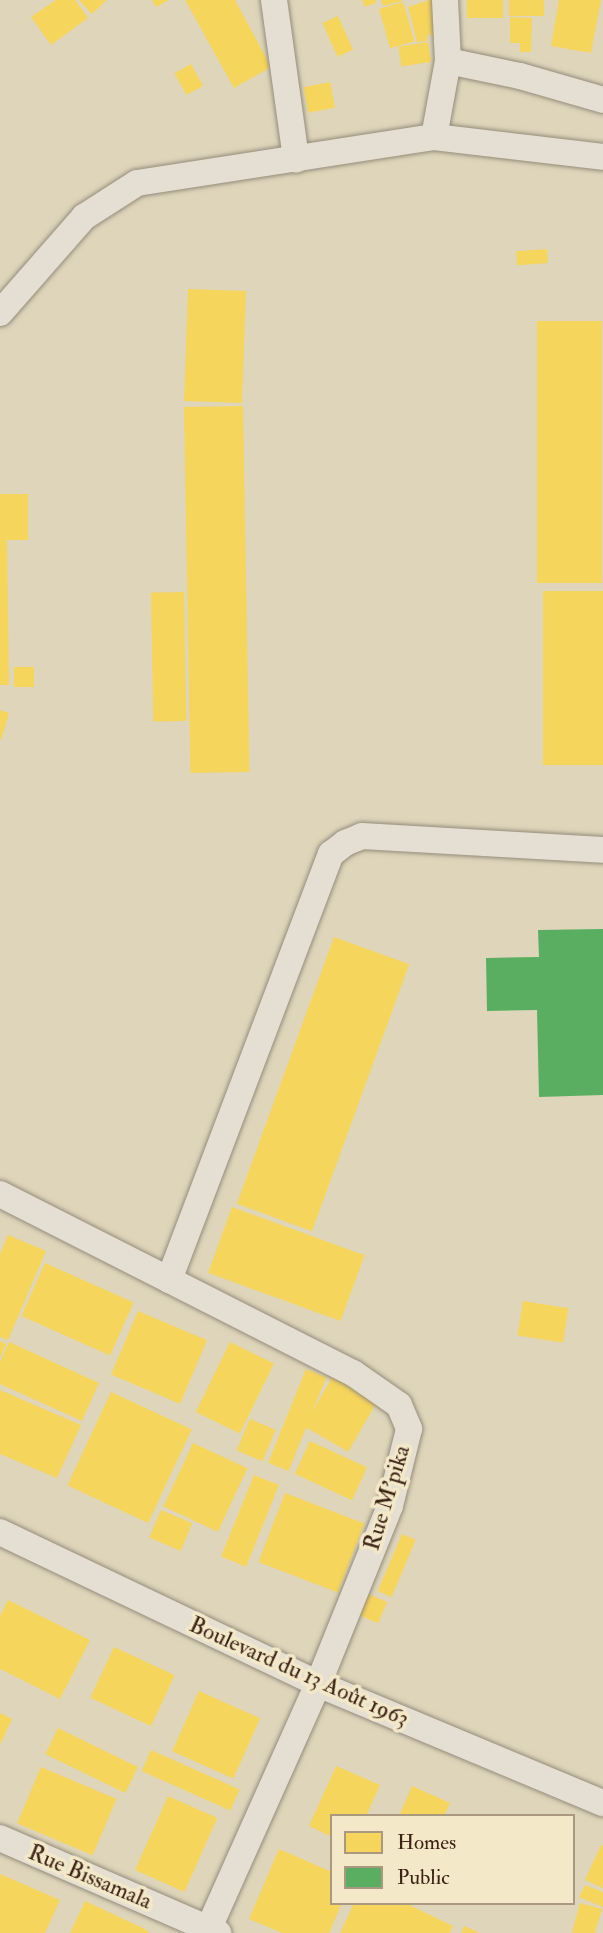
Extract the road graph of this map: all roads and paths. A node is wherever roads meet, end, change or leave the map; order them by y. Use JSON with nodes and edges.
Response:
{"nodes":[{"id":1,"x":274,"y":0,"type":"edge"},
{"id":2,"x":445,"y":0,"type":"edge"},
{"id":3,"x":448,"y":61,"type":"junction"},
{"id":4,"x":603,"y":100,"type":"edge"},
{"id":5,"x":434,"y":137,"type":"junction"},
{"id":6,"x":603,"y":158,"type":"edge"},
{"id":7,"x":296,"y":159,"type":"junction"},
{"id":8,"x":0,"y":313,"type":"edge"},
{"id":9,"x":603,"y":850,"type":"edge"},
{"id":10,"x":0,"y":1194,"type":"edge"},
{"id":11,"x":169,"y":1280,"type":"junction"},
{"id":12,"x":0,"y":1532,"type":"edge"},
{"id":13,"x":317,"y":1684,"type":"junction"},
{"id":14,"x":603,"y":1803,"type":"edge"},
{"id":15,"x":0,"y":1838,"type":"edge"},
{"id":16,"x":213,"y":1931,"type":"edge"}],
"edges":[{"from":1,"to":7,"type":"street"},
{"from":2,"to":3,"type":"street"},
{"from":3,"to":4,"type":"street"},
{"from":3,"to":5,"type":"street"},
{"from":5,"to":6,"type":"street"},
{"from":5,"to":7,"type":"street"},
{"from":7,"to":8,"type":"street"},
{"from":9,"to":11,"type":"street"},
{"from":10,"to":11,"type":"street","name":"Rue M'pika"},
{"from":11,"to":13,"type":"street","name":"Rue M'pika"},
{"from":12,"to":13,"type":"street","name":"Boulevard du 13 Août 1963"},
{"from":13,"to":14,"type":"street","name":"Boulevard du 13 Août 1963"},
{"from":13,"to":16,"type":"street","name":"Rue M'pika"},
{"from":15,"to":16,"type":"street","name":"Rue Bissamala"}]}
